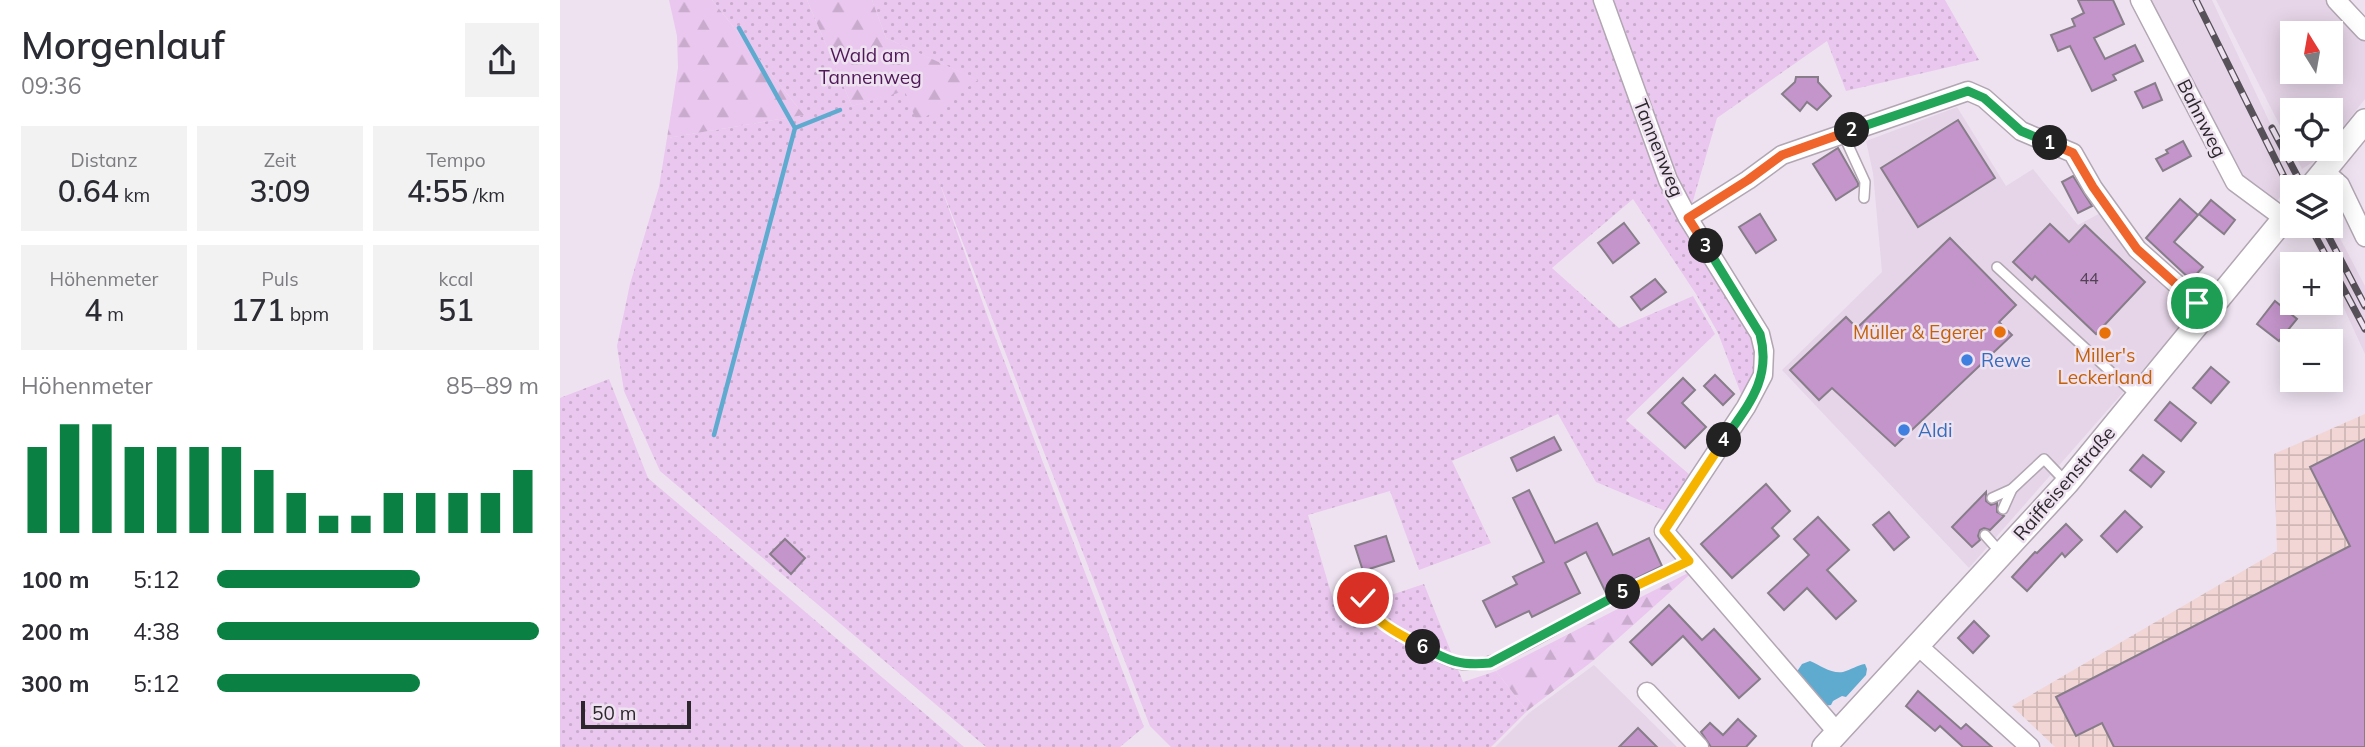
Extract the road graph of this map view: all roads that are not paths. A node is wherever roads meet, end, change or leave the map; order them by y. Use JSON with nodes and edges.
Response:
{"nodes":[{"id":1,"x":1603,"y":0,"type":"edge"},
{"id":2,"x":2140,"y":0,"type":"edge"},
{"id":3,"x":2336,"y":0,"type":"edge"},
{"id":4,"x":2365,"y":32,"type":"edge"},
{"id":5,"x":2363,"y":128,"type":"edge"},
{"id":6,"x":1843,"y":134,"type":"junction"},
{"id":7,"x":2322,"y":175,"type":"edge"},
{"id":8,"x":2343,"y":190,"type":"edge"},
{"id":9,"x":1864,"y":198,"type":"dead end"},
{"id":10,"x":2280,"y":209,"type":"edge"},
{"id":11,"x":1688,"y":218,"type":"junction"},
{"id":12,"x":2280,"y":225,"type":"edge"},
{"id":13,"x":2365,"y":237,"type":"edge"},
{"id":14,"x":1997,"y":267,"type":"dead end"},
{"id":15,"x":2208,"y":312,"type":"junction"},
{"id":16,"x":2138,"y":397,"type":"junction"},
{"id":17,"x":2067,"y":483,"type":"junction"},
{"id":18,"x":2012,"y":489,"type":"junction"},
{"id":19,"x":1992,"y":498,"type":"dead end"},
{"id":20,"x":2003,"y":509,"type":"dead end"},
{"id":21,"x":1985,"y":535,"type":"dead end"},
{"id":22,"x":2002,"y":554,"type":"junction"},
{"id":23,"x":1689,"y":561,"type":"junction"},
{"id":24,"x":1363,"y":587,"type":"dead end"},
{"id":25,"x":1917,"y":645,"type":"junction"},
{"id":26,"x":1647,"y":692,"type":"dead end"},
{"id":27,"x":1831,"y":740,"type":"edge"},
{"id":28,"x":1699,"y":747,"type":"edge"},
{"id":29,"x":2030,"y":747,"type":"edge"}],
"edges":[{"from":1,"to":11,"type":"street","name":"Tannenweg"},
{"from":2,"to":10,"type":"street","name":"Bahnweg"},
{"from":3,"to":4,"type":"street"},
{"from":5,"to":7,"type":"street"},
{"from":6,"to":9,"type":"lane"},
{"from":6,"to":11,"type":"street"},
{"from":6,"to":15,"type":"street"},
{"from":8,"to":13,"type":"street"},
{"from":11,"to":23,"type":"street","name":"Tannenweg"},
{"from":12,"to":15,"type":"street","name":"Raiffeisenstraße"},
{"from":14,"to":16,"type":"lane"},
{"from":15,"to":16,"type":"street","name":"Raiffeisenstraße"},
{"from":16,"to":17,"type":"street","name":"Raiffeisenstraße"},
{"from":17,"to":18,"type":"lane"},
{"from":17,"to":22,"type":"street","name":"Raiffeisenstraße"},
{"from":18,"to":19,"type":"lane"},
{"from":18,"to":20,"type":"lane"},
{"from":21,"to":22,"type":"lane"},
{"from":22,"to":25,"type":"street","name":"Raiffeisenstraße"},
{"from":23,"to":24,"type":"lane"},
{"from":23,"to":27,"type":"street","name":"Tannenweg"},
{"from":25,"to":27,"type":"street","name":"Raiffeisenstraße"},
{"from":25,"to":29,"type":"street"},
{"from":26,"to":28,"type":"street"}]}
